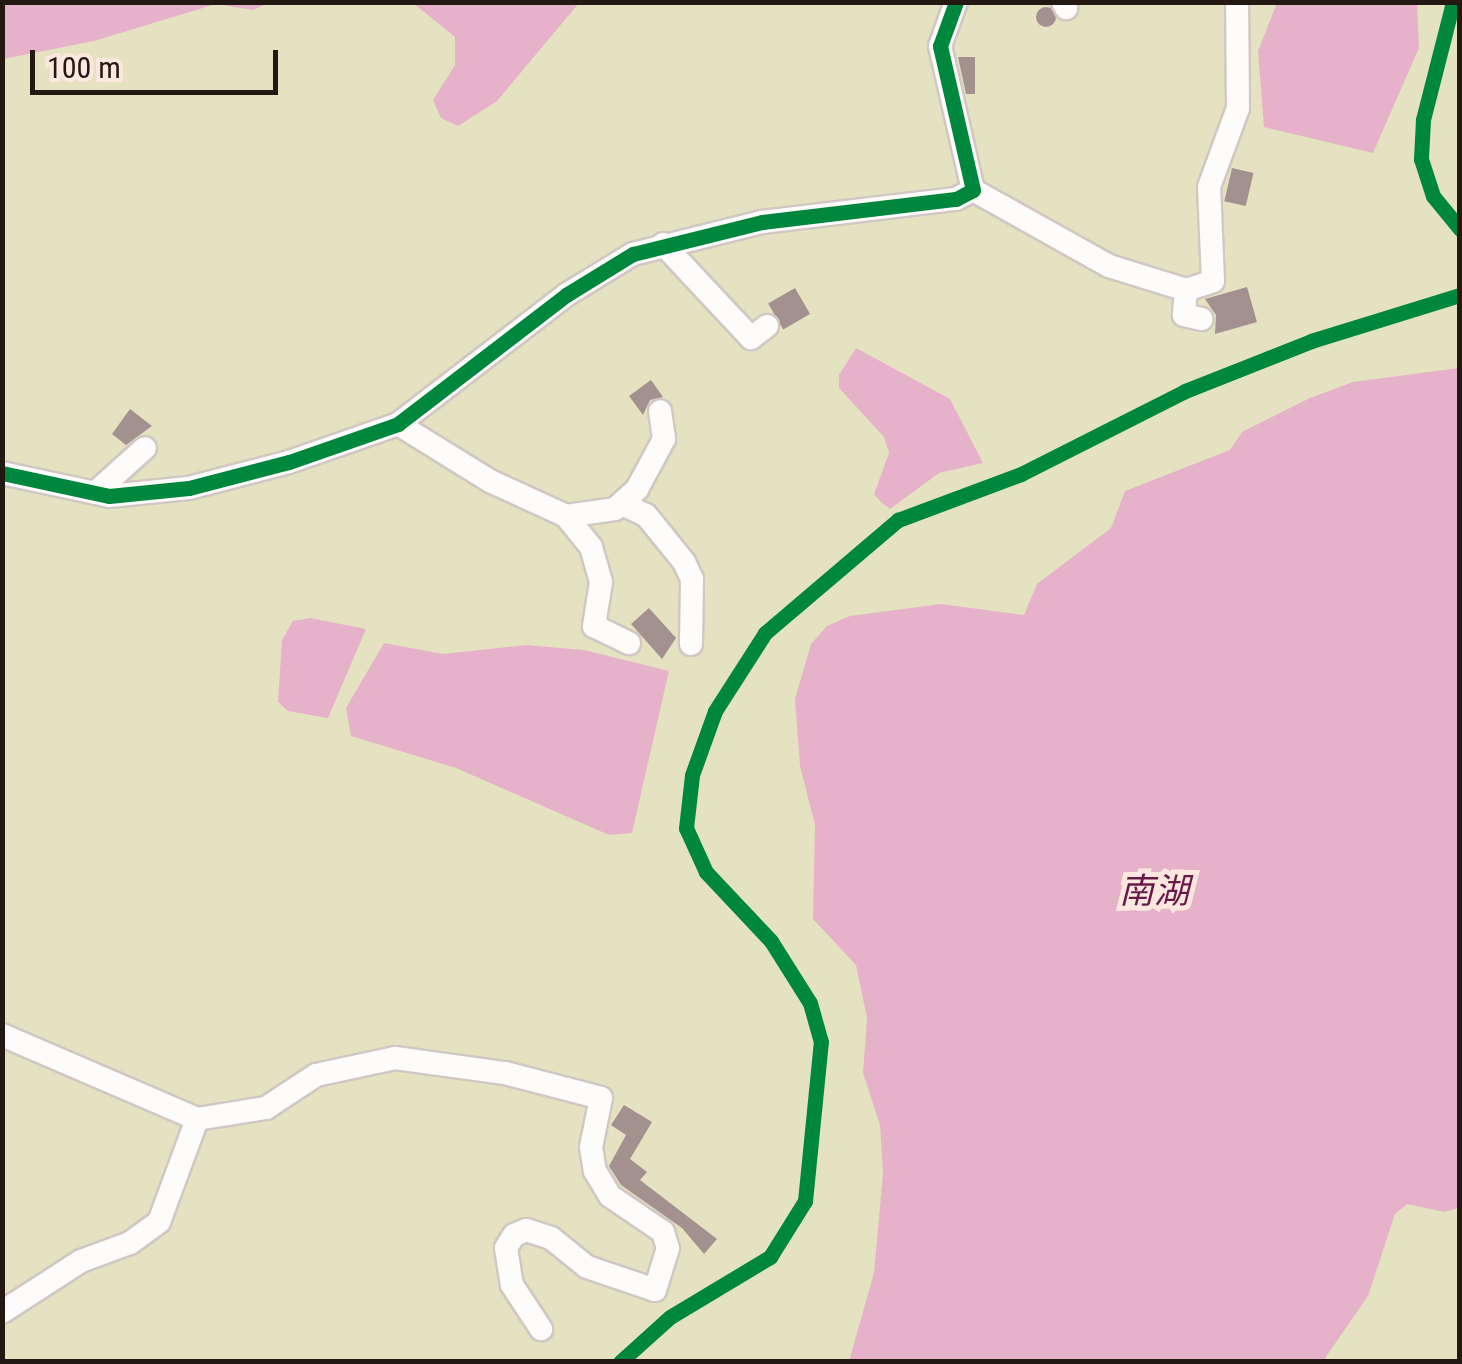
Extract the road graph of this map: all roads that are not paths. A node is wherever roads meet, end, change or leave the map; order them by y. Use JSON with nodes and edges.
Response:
{"nodes":[{"id":1,"x":1237,"y":2,"type":"edge"},
{"id":2,"x":953,"y":4,"type":"edge"},
{"id":3,"x":973,"y":190,"type":"junction"},
{"id":4,"x":664,"y":244,"type":"junction"},
{"id":5,"x":1186,"y":290,"type":"junction"},
{"id":6,"x":1202,"y":319,"type":"dead end"},
{"id":7,"x":766,"y":326,"type":"dead end"},
{"id":8,"x":660,"y":410,"type":"dead end"},
{"id":9,"x":398,"y":424,"type":"junction"},
{"id":10,"x":145,"y":448,"type":"dead end"},
{"id":11,"x":2,"y":472,"type":"edge"},
{"id":12,"x":95,"y":492,"type":"junction"},
{"id":13,"x":622,"y":504,"type":"junction"},
{"id":14,"x":566,"y":516,"type":"junction"},
{"id":15,"x":629,"y":642,"type":"dead end"},
{"id":16,"x":691,"y":644,"type":"dead end"},
{"id":17,"x":2,"y":1036,"type":"edge"},
{"id":18,"x":197,"y":1119,"type":"junction"},
{"id":19,"x":2,"y":1312,"type":"edge"},
{"id":20,"x":541,"y":1328,"type":"dead end"}],
"edges":[{"from":1,"to":5,"type":"street"},
{"from":2,"to":3,"type":"street"},
{"from":3,"to":4,"type":"street"},
{"from":3,"to":5,"type":"street"},
{"from":4,"to":7,"type":"street"},
{"from":4,"to":9,"type":"street"},
{"from":5,"to":6,"type":"street"},
{"from":8,"to":13,"type":"street"},
{"from":9,"to":12,"type":"street"},
{"from":9,"to":14,"type":"street"},
{"from":10,"to":12,"type":"street"},
{"from":11,"to":12,"type":"street"},
{"from":13,"to":14,"type":"street"},
{"from":13,"to":16,"type":"street"},
{"from":14,"to":15,"type":"street"},
{"from":17,"to":18,"type":"street"},
{"from":18,"to":19,"type":"street"},
{"from":18,"to":20,"type":"street"}]}
